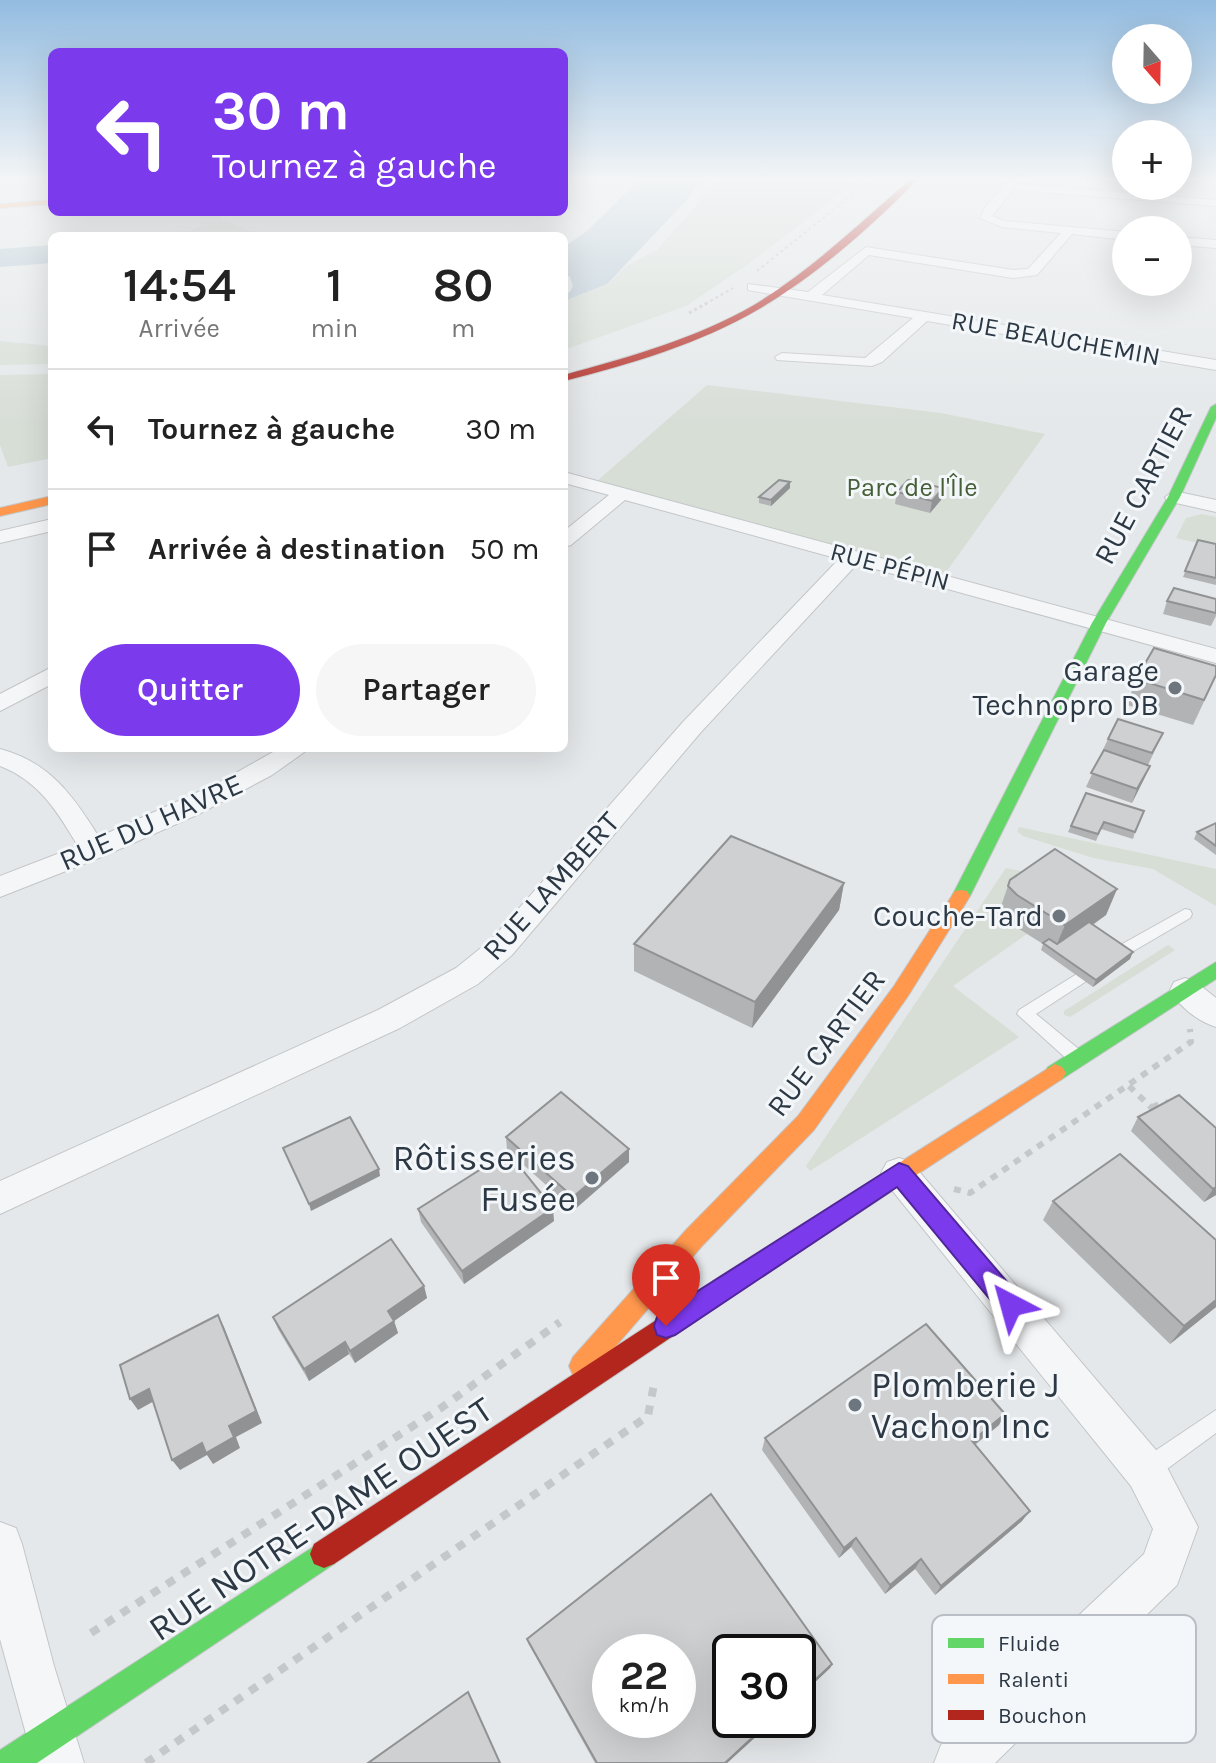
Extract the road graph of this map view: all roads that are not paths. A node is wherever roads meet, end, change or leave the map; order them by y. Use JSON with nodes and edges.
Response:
{"nodes":[{"id":1,"x":818,"y":260,"type":"edge"},
{"id":2,"x":855,"y":260,"type":"edge"},
{"id":3,"x":925,"y":260,"type":"edge"},
{"id":4,"x":1043,"y":260,"type":"edge"},
{"id":5,"x":756,"y":279,"type":"joint"},
{"id":6,"x":782,"y":291,"type":"junction"},
{"id":7,"x":812,"y":296,"type":"junction"},
{"id":8,"x":925,"y":315,"type":"junction"},
{"id":9,"x":782,"y":357,"type":"dead end"},
{"id":10,"x":568,"y":362,"type":"edge"},
{"id":11,"x":1216,"y":365,"type":"edge"},
{"id":12,"x":568,"y":377,"type":"edge"},
{"id":13,"x":1216,"y":407,"type":"edge"},
{"id":14,"x":568,"y":478,"type":"edge"},
{"id":15,"x":48,"y":485,"type":"edge"},
{"id":16,"x":622,"y":493,"type":"junction"},
{"id":17,"x":0,"y":495,"type":"edge"},
{"id":18,"x":1174,"y":497,"type":"junction"},
{"id":19,"x":48,"y":501,"type":"edge"},
{"id":20,"x":1216,"y":506,"type":"edge"},
{"id":21,"x":0,"y":512,"type":"edge"},
{"id":22,"x":48,"y":526,"type":"edge"},
{"id":23,"x":0,"y":537,"type":"edge"},
{"id":24,"x":568,"y":538,"type":"edge"},
{"id":25,"x":853,"y":556,"type":"junction"},
{"id":26,"x":1099,"y":623,"type":"junction"},
{"id":27,"x":1216,"y":656,"type":"edge"},
{"id":28,"x":48,"y":676,"type":"edge"},
{"id":29,"x":0,"y":704,"type":"edge"},
{"id":30,"x":292,"y":752,"type":"edge"},
{"id":31,"x":0,"y":757,"type":"edge"},
{"id":32,"x":94,"y":850,"type":"junction"},
{"id":33,"x":0,"y":887,"type":"edge"},
{"id":34,"x":1185,"y":914,"type":"dead end"},
{"id":35,"x":1120,"y":952,"type":"edge"},
{"id":36,"x":1216,"y":969,"type":"edge"},
{"id":37,"x":1080,"y":978,"type":"edge"},
{"id":38,"x":1185,"y":990,"type":"junction"},
{"id":39,"x":1216,"y":1015,"type":"edge"},
{"id":40,"x":1078,"y":1058,"type":"junction"},
{"id":41,"x":899,"y":1173,"type":"junction"},
{"id":42,"x":0,"y":1198,"type":"edge"},
{"id":43,"x":545,"y":1408,"type":"junction"},
{"id":44,"x":1216,"y":1420,"type":"edge"},
{"id":45,"x":1146,"y":1471,"type":"junction"},
{"id":46,"x":0,"y":1544,"type":"edge"},
{"id":47,"x":1113,"y":1615,"type":"edge"},
{"id":48,"x":980,"y":1743,"type":"edge"},
{"id":49,"x":55,"y":1749,"type":"edge"},
{"id":50,"x":9,"y":1763,"type":"edge"},
{"id":51,"x":959,"y":1763,"type":"edge"}],
"edges":[{"from":1,"to":6,"type":"street"},
{"from":2,"to":7,"type":"street"},
{"from":3,"to":4,"type":"street"},
{"from":5,"to":6,"type":"street","name":"RUE BEAUCHEMIN"},
{"from":5,"to":10,"type":"street"},
{"from":6,"to":7,"type":"street","name":"RUE BEAUCHEMIN"},
{"from":6,"to":12,"type":"street"},
{"from":7,"to":8,"type":"street","name":"RUE BEAUCHEMIN"},
{"from":8,"to":9,"type":"street"},
{"from":8,"to":11,"type":"street","name":"RUE BEAUCHEMIN"},
{"from":13,"to":18,"type":"street","name":"RUE CARTIER"},
{"from":14,"to":16,"type":"street","name":"RUE PÉPIN"},
{"from":15,"to":17,"type":"street"},
{"from":16,"to":24,"type":"street"},
{"from":16,"to":25,"type":"street","name":"RUE PÉPIN"},
{"from":18,"to":20,"type":"street"},
{"from":18,"to":26,"type":"street","name":"RUE CARTIER"},
{"from":19,"to":21,"type":"street"},
{"from":22,"to":23,"type":"street"},
{"from":25,"to":26,"type":"street","name":"RUE PÉPIN"},
{"from":25,"to":42,"type":"street","name":"RUE LAMBERT"},
{"from":26,"to":27,"type":"street","name":"RUE PÉPIN"},
{"from":26,"to":43,"type":"street","name":"RUE CARTIER"},
{"from":28,"to":29,"type":"street"},
{"from":30,"to":32,"type":"street","name":"RUE DU HAVRE"},
{"from":31,"to":32,"type":"street"},
{"from":32,"to":33,"type":"street","name":"RUE DU HAVRE"},
{"from":34,"to":35,"type":"lane"},
{"from":36,"to":38,"type":"street","name":"RUE NOTRE-DAME OUEST"},
{"from":37,"to":40,"type":"lane"},
{"from":38,"to":39,"type":"street"},
{"from":38,"to":40,"type":"street","name":"RUE NOTRE-DAME OUEST"},
{"from":40,"to":41,"type":"street","name":"RUE NOTRE-DAME OUEST"},
{"from":41,"to":43,"type":"street","name":"RUE NOTRE-DAME OUEST"},
{"from":41,"to":45,"type":"street"},
{"from":43,"to":49,"type":"street","name":"RUE NOTRE-DAME OUEST"},
{"from":44,"to":45,"type":"lane"},
{"from":45,"to":47,"type":"street"},
{"from":46,"to":49,"type":"street"},
{"from":48,"to":51,"type":"street"},
{"from":49,"to":50,"type":"street","name":"RUE NOTRE-DAME OUEST"}]}
